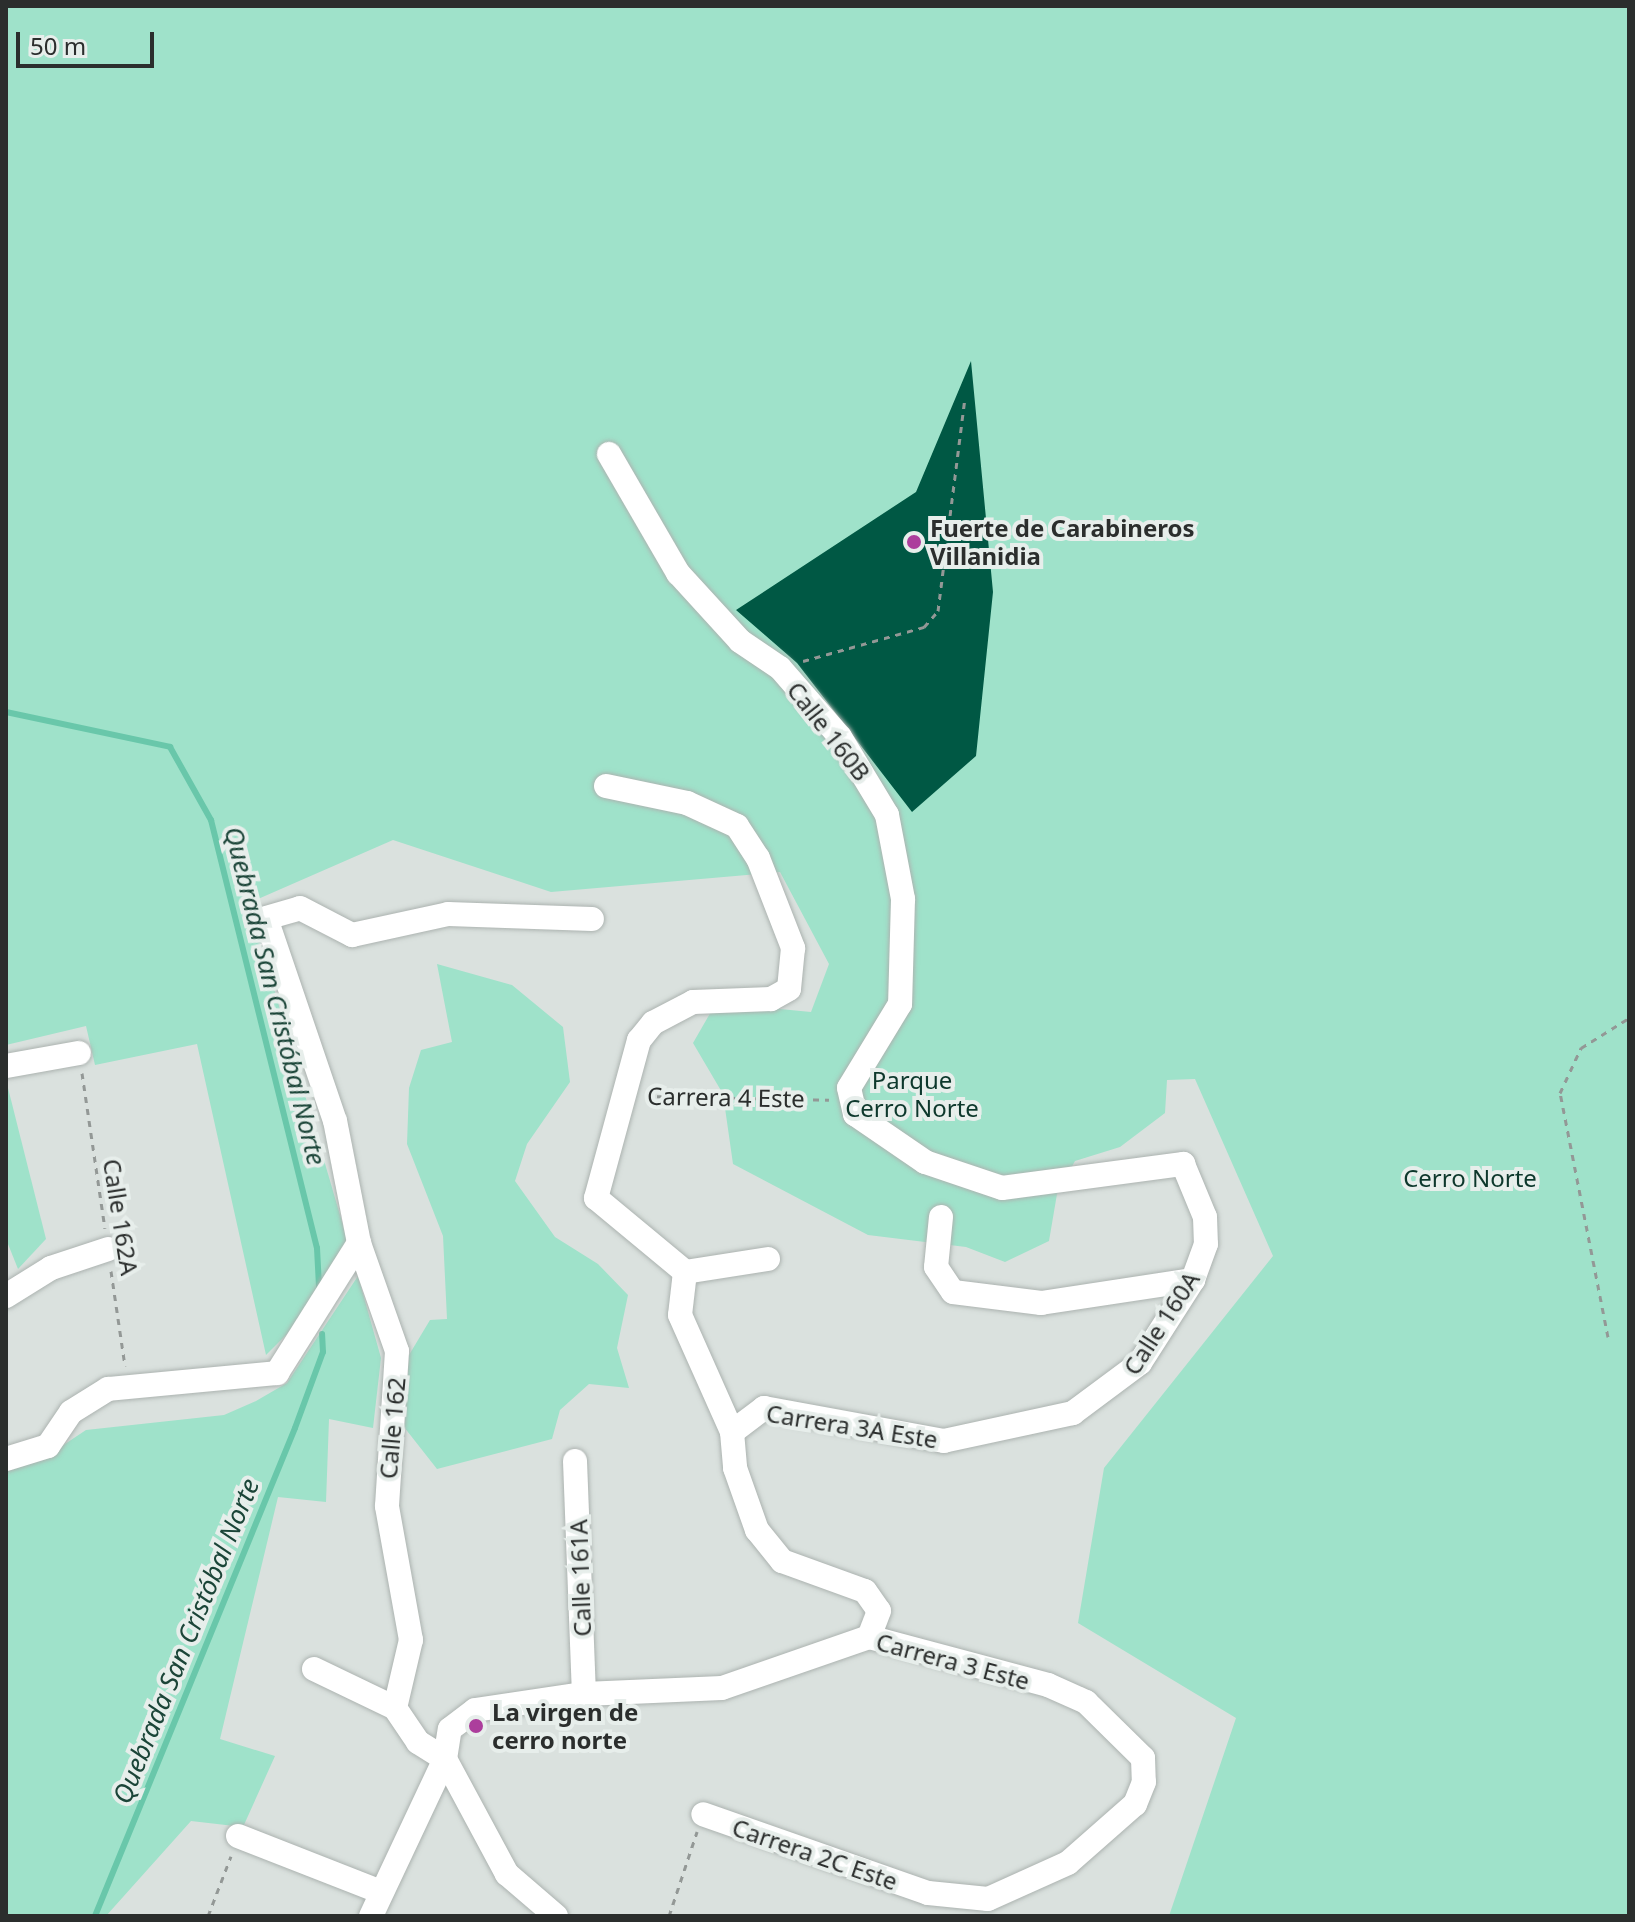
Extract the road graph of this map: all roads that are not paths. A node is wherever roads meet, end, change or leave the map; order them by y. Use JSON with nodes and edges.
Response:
{"nodes":[{"id":1,"x":609,"y":454,"type":"dead end"},
{"id":2,"x":606,"y":786,"type":"dead end"},
{"id":3,"x":592,"y":919,"type":"dead end"},
{"id":4,"x":79,"y":1053,"type":"road end"},
{"id":5,"x":6,"y":1066,"type":"edge"},
{"id":6,"x":1183,"y":1164,"type":"joint"},
{"id":7,"x":941,"y":1217,"type":"dead end"},
{"id":8,"x":359,"y":1243,"type":"junction"},
{"id":9,"x":108,"y":1249,"type":"road end"},
{"id":10,"x":768,"y":1259,"type":"dead end"},
{"id":11,"x":685,"y":1272,"type":"junction"},
{"id":12,"x":1193,"y":1280,"type":"junction"},
{"id":13,"x":6,"y":1296,"type":"edge"},
{"id":14,"x":1073,"y":1413,"type":"joint"},
{"id":15,"x":732,"y":1432,"type":"junction"},
{"id":16,"x":6,"y":1459,"type":"edge"},
{"id":17,"x":575,"y":1461,"type":"dead end"},
{"id":18,"x":869,"y":1637,"type":"junction"},
{"id":19,"x":314,"y":1669,"type":"dead end"},
{"id":20,"x":584,"y":1694,"type":"junction"},
{"id":21,"x":395,"y":1708,"type":"junction"},
{"id":22,"x":445,"y":1759,"type":"junction"},
{"id":23,"x":703,"y":1814,"type":"road end"},
{"id":24,"x":238,"y":1836,"type":"road end"},
{"id":25,"x":381,"y":1892,"type":"junction"},
{"id":26,"x":928,"y":1893,"type":"joint"},
{"id":27,"x":371,"y":1916,"type":"edge"},
{"id":28,"x":556,"y":1916,"type":"edge"}],
"edges":[{"from":1,"to":6,"type":"street","name":"Calle 160B"},
{"from":2,"to":11,"type":"street"},
{"from":3,"to":8,"type":"street","name":"Calle 162"},
{"from":4,"to":5,"type":"street"},
{"from":6,"to":12,"type":"street","name":"Calle 160A"},
{"from":7,"to":12,"type":"street"},
{"from":8,"to":16,"type":"street"},
{"from":8,"to":21,"type":"street","name":"Calle 162"},
{"from":9,"to":13,"type":"street"},
{"from":10,"to":11,"type":"street"},
{"from":11,"to":15,"type":"street"},
{"from":12,"to":14,"type":"street","name":"Calle 160A"},
{"from":14,"to":15,"type":"street","name":"Carrera 3A Este"},
{"from":15,"to":18,"type":"street"},
{"from":17,"to":20,"type":"street","name":"Calle 161A"},
{"from":18,"to":20,"type":"street","name":"Carrera 3 Este"},
{"from":18,"to":26,"type":"street","name":"Carrera 3 Este"},
{"from":19,"to":21,"type":"street"},
{"from":20,"to":22,"type":"street","name":"Carrera 3 Este"},
{"from":21,"to":22,"type":"street"},
{"from":22,"to":25,"type":"street"},
{"from":22,"to":28,"type":"street"},
{"from":23,"to":26,"type":"street","name":"Carrera 2C Este"},
{"from":24,"to":25,"type":"street"},
{"from":25,"to":27,"type":"street"}]}
